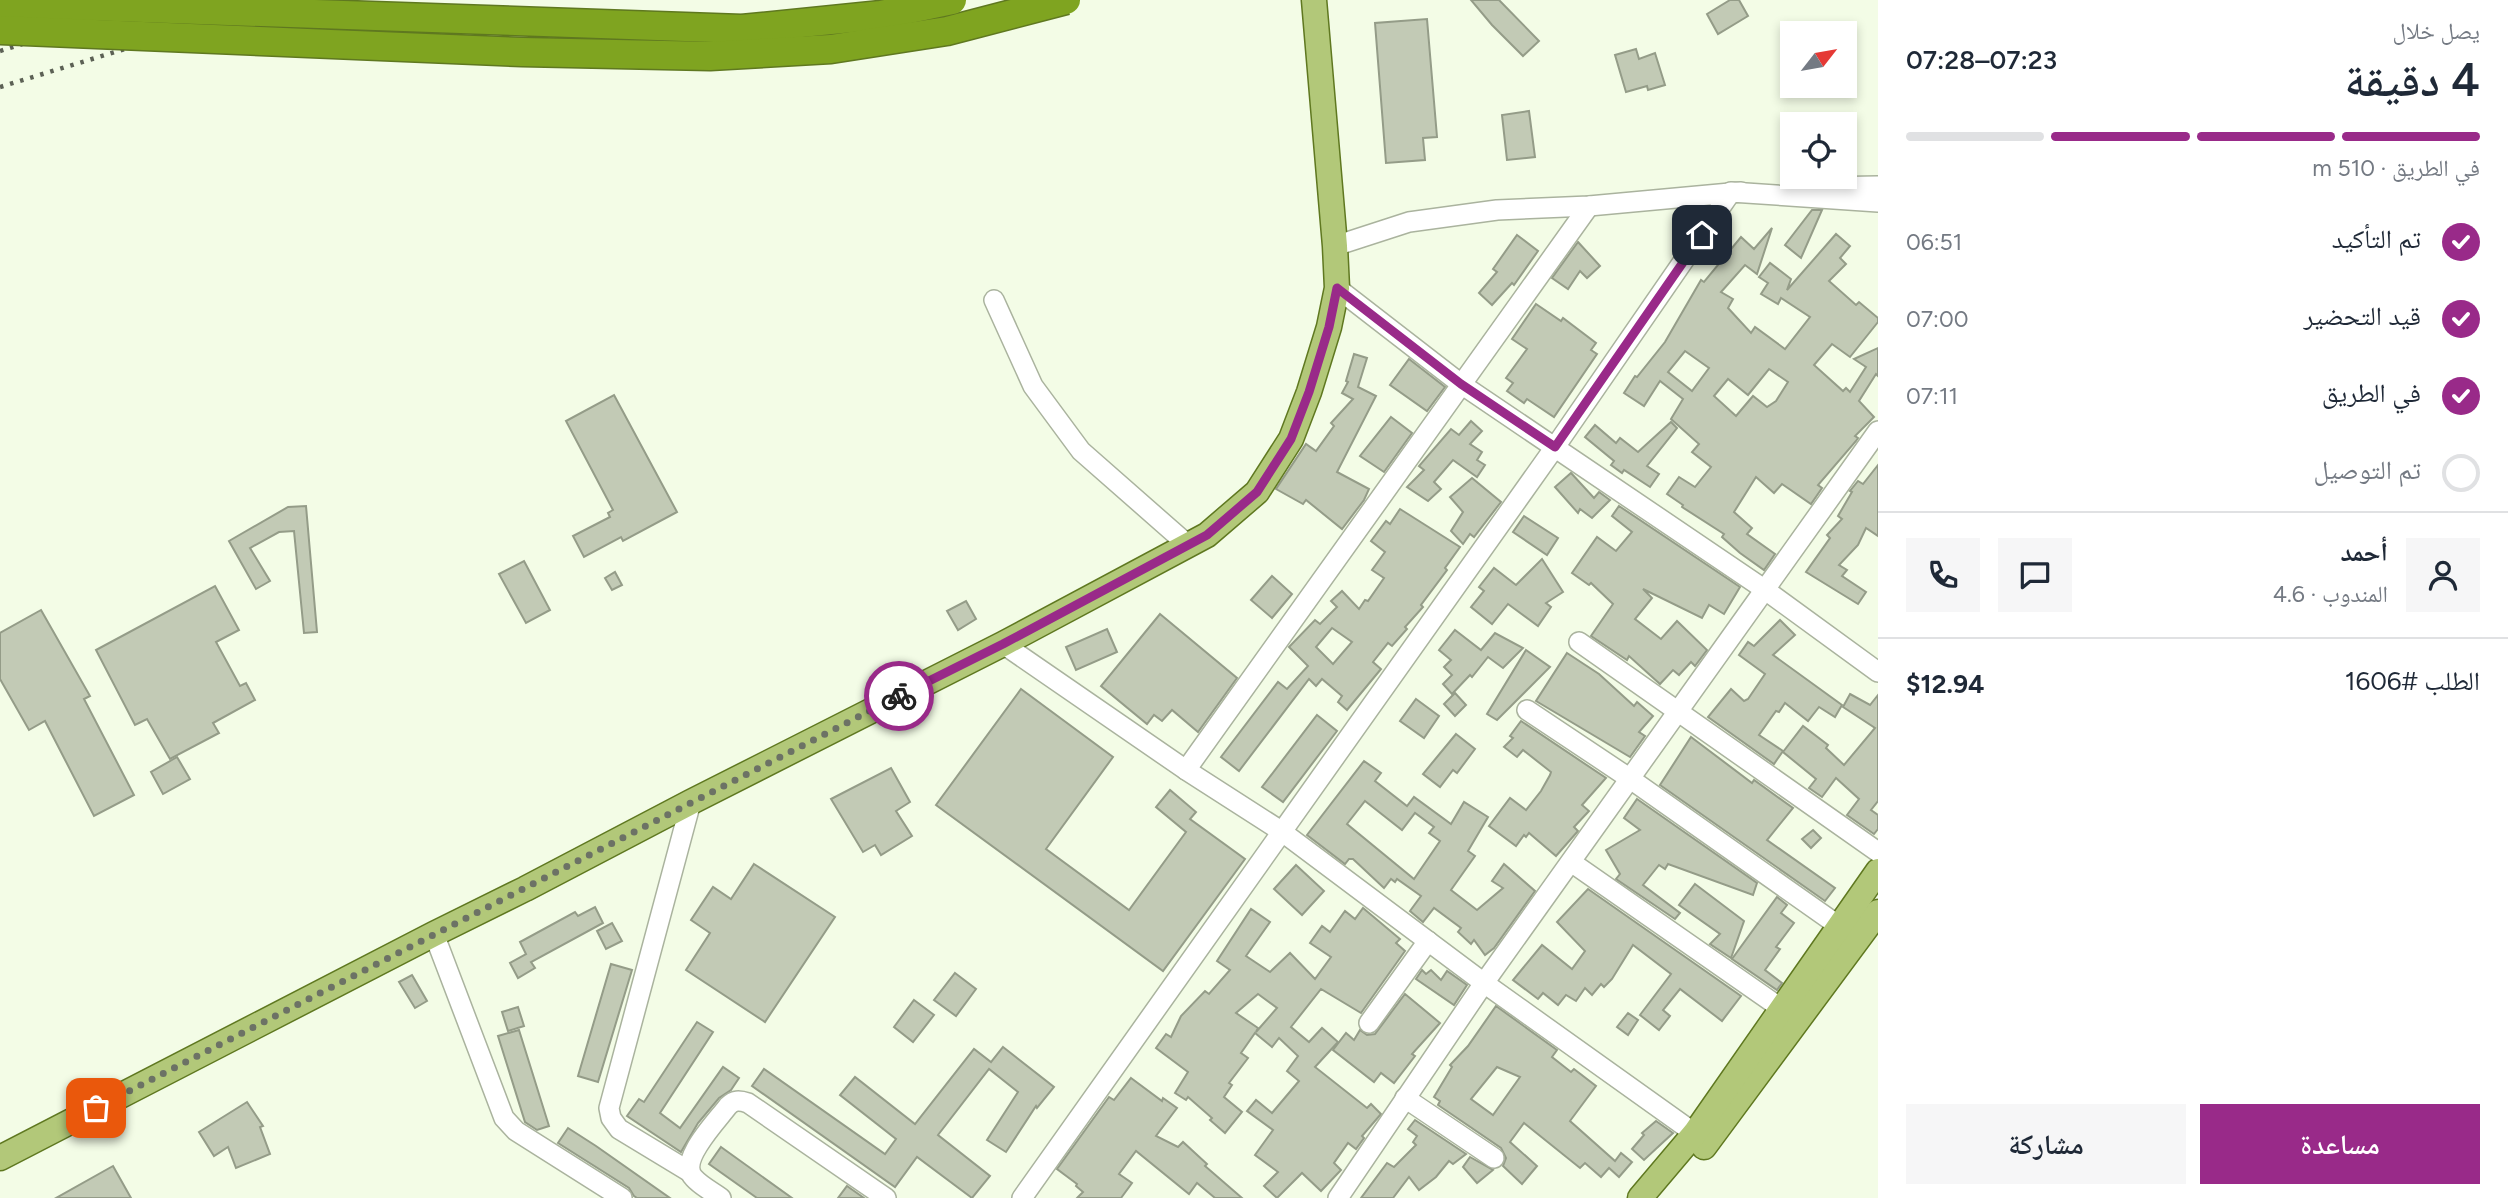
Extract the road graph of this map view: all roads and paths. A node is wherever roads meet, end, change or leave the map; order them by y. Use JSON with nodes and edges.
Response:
{"nodes":[{"id":1,"x":952,"y":0,"type":"edge"},
{"id":2,"x":1066,"y":0,"type":"edge"},
{"id":3,"x":1314,"y":0,"type":"edge"},
{"id":4,"x":0,"y":7,"type":"edge"},
{"id":5,"x":0,"y":30,"type":"edge"},
{"id":6,"x":1878,"y":186,"type":"edge"},
{"id":7,"x":1731,"y":192,"type":"junction"},
{"id":8,"x":1878,"y":202,"type":"edge"},
{"id":9,"x":1589,"y":206,"type":"junction"},
{"id":10,"x":1335,"y":246,"type":"junction"},
{"id":11,"x":1337,"y":288,"type":"junction"},
{"id":12,"x":994,"y":300,"type":"dead end"},
{"id":13,"x":1461,"y":384,"type":"junction"},
{"id":14,"x":1878,"y":431,"type":"edge"},
{"id":15,"x":1555,"y":447,"type":"junction"},
{"id":16,"x":1188,"y":545,"type":"junction"},
{"id":17,"x":1763,"y":589,"type":"junction"},
{"id":18,"x":1580,"y":642,"type":"dead end"},
{"id":19,"x":1003,"y":644,"type":"junction"},
{"id":20,"x":1878,"y":672,"type":"edge"},
{"id":21,"x":1527,"y":710,"type":"dead end"},
{"id":22,"x":1677,"y":711,"type":"junction"},
{"id":23,"x":1186,"y":770,"type":"junction"},
{"id":24,"x":1629,"y":778,"type":"junction"},
{"id":25,"x":691,"y":802,"type":"junction"},
{"id":26,"x":1281,"y":831,"type":"junction"},
{"id":27,"x":1878,"y":852,"type":"edge"},
{"id":28,"x":1571,"y":862,"type":"junction"},
{"id":29,"x":1878,"y":871,"type":"edge"},
{"id":30,"x":1878,"y":912,"type":"edge"},
{"id":31,"x":1839,"y":926,"type":"junction"},
{"id":32,"x":434,"y":934,"type":"junction"},
{"id":33,"x":1428,"y":941,"type":"junction"},
{"id":34,"x":1484,"y":983,"type":"junction"},
{"id":35,"x":1782,"y":1009,"type":"junction"},
{"id":36,"x":1369,"y":1023,"type":"dead end"},
{"id":37,"x":1405,"y":1098,"type":"junction"},
{"id":38,"x":1701,"y":1137,"type":"junction"},
{"id":39,"x":0,"y":1158,"type":"edge"},
{"id":40,"x":1494,"y":1158,"type":"dead end"},
{"id":41,"x":690,"y":1172,"type":"junction"},
{"id":42,"x":622,"y":1198,"type":"edge"},
{"id":43,"x":721,"y":1198,"type":"edge"},
{"id":44,"x":886,"y":1198,"type":"edge"},
{"id":45,"x":1022,"y":1198,"type":"edge"},
{"id":46,"x":1338,"y":1198,"type":"edge"},
{"id":47,"x":1640,"y":1198,"type":"edge"},
{"id":48,"x":1660,"y":1198,"type":"edge"}],
"edges":[{"from":1,"to":4,"type":"highway","bridge":true},
{"from":2,"to":5,"type":"highway","bridge":true},
{"from":3,"to":10,"type":"main road"},
{"from":6,"to":7,"type":"street"},
{"from":7,"to":8,"type":"street"},
{"from":7,"to":9,"type":"street"},
{"from":7,"to":15,"type":"street"},
{"from":9,"to":10,"type":"street"},
{"from":9,"to":13,"type":"street"},
{"from":10,"to":11,"type":"main road"},
{"from":11,"to":13,"type":"street"},
{"from":11,"to":16,"type":"main road"},
{"from":12,"to":16,"type":"street"},
{"from":13,"to":15,"type":"street"},
{"from":13,"to":23,"type":"street"},
{"from":14,"to":17,"type":"street"},
{"from":15,"to":17,"type":"street"},
{"from":15,"to":26,"type":"street"},
{"from":16,"to":19,"type":"main road"},
{"from":17,"to":20,"type":"street"},
{"from":17,"to":22,"type":"street"},
{"from":18,"to":22,"type":"street"},
{"from":19,"to":23,"type":"street"},
{"from":19,"to":25,"type":"main road"},
{"from":21,"to":24,"type":"street"},
{"from":22,"to":24,"type":"street"},
{"from":22,"to":27,"type":"street"},
{"from":23,"to":26,"type":"street"},
{"from":24,"to":28,"type":"street"},
{"from":24,"to":31,"type":"street"},
{"from":25,"to":32,"type":"main road"},
{"from":25,"to":41,"type":"street"},
{"from":26,"to":33,"type":"street"},
{"from":26,"to":45,"type":"street"},
{"from":28,"to":34,"type":"street"},
{"from":28,"to":35,"type":"street"},
{"from":29,"to":31,"type":"main road"},
{"from":30,"to":38,"type":"main road"},
{"from":31,"to":35,"type":"main road"},
{"from":32,"to":39,"type":"main road"},
{"from":32,"to":42,"type":"street"},
{"from":33,"to":34,"type":"street"},
{"from":33,"to":36,"type":"street"},
{"from":34,"to":37,"type":"street"},
{"from":34,"to":38,"type":"street"},
{"from":35,"to":38,"type":"main road"},
{"from":37,"to":40,"type":"street"},
{"from":37,"to":46,"type":"street"},
{"from":38,"to":47,"type":"main road"},
{"from":38,"to":48,"type":"main road"},
{"from":41,"to":43,"type":"street"},
{"from":41,"to":44,"type":"street"}]}
